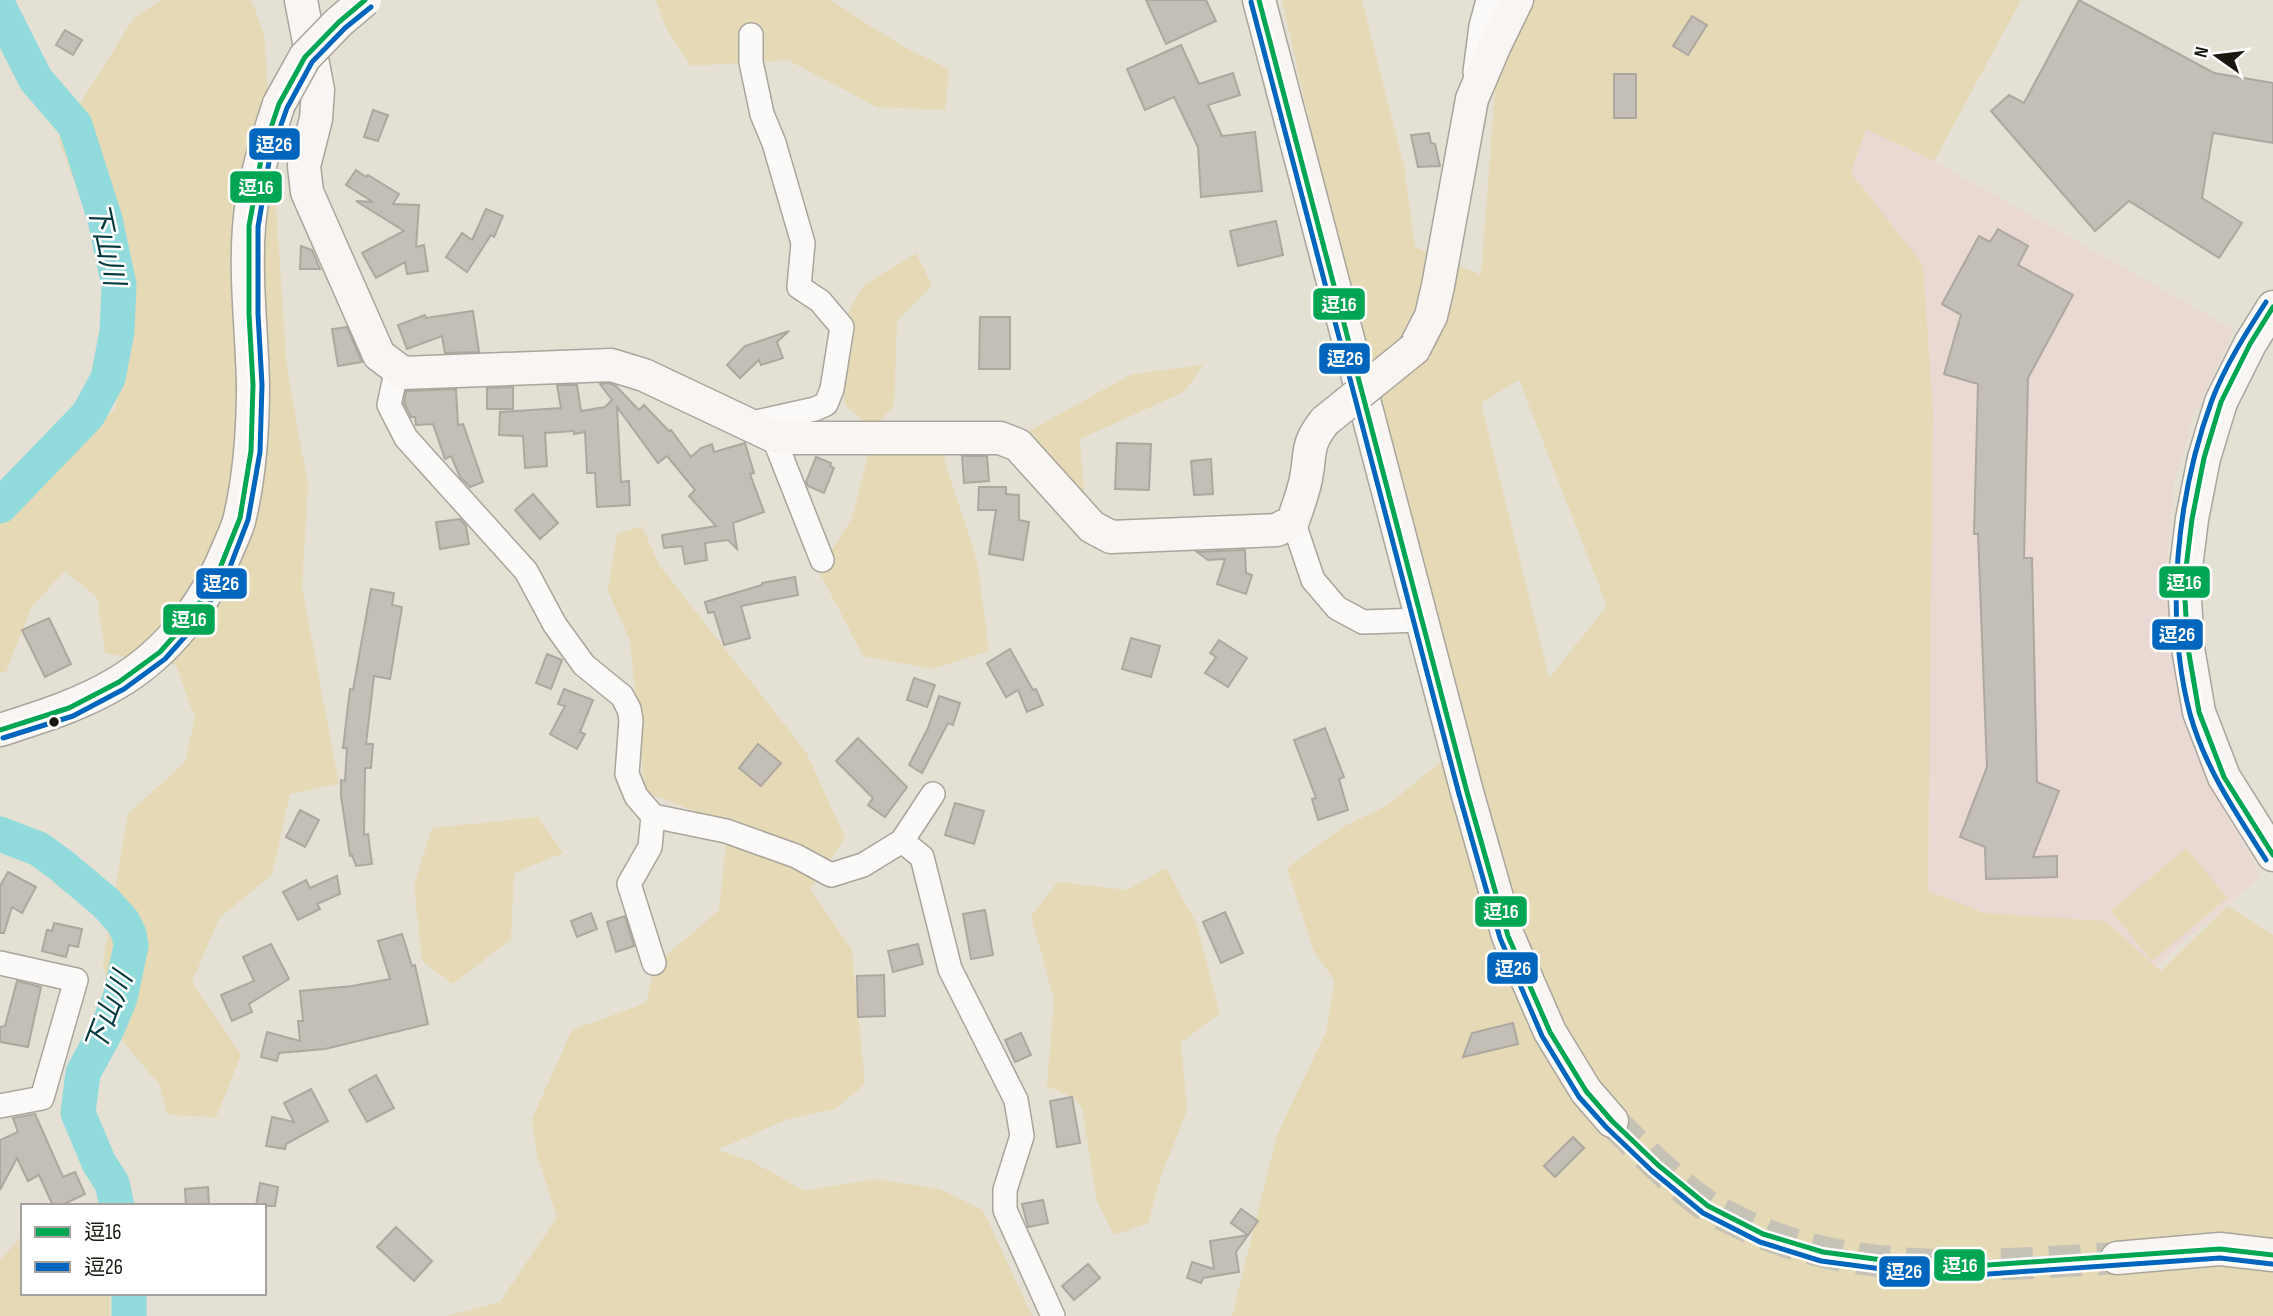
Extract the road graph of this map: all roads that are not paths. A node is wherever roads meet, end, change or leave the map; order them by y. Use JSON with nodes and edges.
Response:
{"nodes":[{"id":1,"x":301,"y":0,"type":"edge"},
{"id":2,"x":365,"y":0,"type":"edge"},
{"id":3,"x":1259,"y":0,"type":"edge"},
{"id":4,"x":1488,"y":0,"type":"edge"},
{"id":5,"x":1517,"y":0,"type":"edge"},
{"id":6,"x":751,"y":35,"type":"dead end"},
{"id":7,"x":1472,"y":99,"type":"junction"},
{"id":8,"x":2273,"y":307,"type":"edge"},
{"id":9,"x":397,"y":368,"type":"junction"},
{"id":10,"x":760,"y":430,"type":"junction"},
{"id":11,"x":1293,"y":521,"type":"junction"},
{"id":12,"x":822,"y":560,"type":"dead end"},
{"id":13,"x":1421,"y":620,"type":"junction"},
{"id":14,"x":0,"y":730,"type":"edge"},
{"id":15,"x":933,"y":794,"type":"dead end"},
{"id":16,"x":653,"y":816,"type":"junction"},
{"id":17,"x":902,"y":841,"type":"junction"},
{"id":18,"x":2273,"y":855,"type":"edge"},
{"id":19,"x":0,"y":963,"type":"edge"},
{"id":20,"x":654,"y":963,"type":"dead end"},
{"id":21,"x":0,"y":1106,"type":"edge"},
{"id":22,"x":1612,"y":1121,"type":"tunnel mouth"},
{"id":23,"x":2273,"y":1255,"type":"edge"},
{"id":24,"x":2117,"y":1258,"type":"tunnel mouth"},
{"id":25,"x":1053,"y":1316,"type":"edge"}],
"edges":[{"from":1,"to":9,"type":"street"},
{"from":2,"to":14,"type":"street","bridge":true},
{"from":3,"to":13,"type":"street"},
{"from":4,"to":7,"type":"street"},
{"from":5,"to":7,"type":"street"},
{"from":6,"to":10,"type":"street"},
{"from":7,"to":11,"type":"street","bridge":true},
{"from":8,"to":18,"type":"street"},
{"from":9,"to":10,"type":"street"},
{"from":9,"to":16,"type":"street"},
{"from":10,"to":11,"type":"street"},
{"from":10,"to":12,"type":"street"},
{"from":11,"to":13,"type":"street"},
{"from":13,"to":22,"type":"street"},
{"from":15,"to":17,"type":"street"},
{"from":16,"to":17,"type":"street"},
{"from":16,"to":20,"type":"street"},
{"from":17,"to":25,"type":"street"},
{"from":19,"to":21,"type":"street"},
{"from":23,"to":24,"type":"street"}]}
